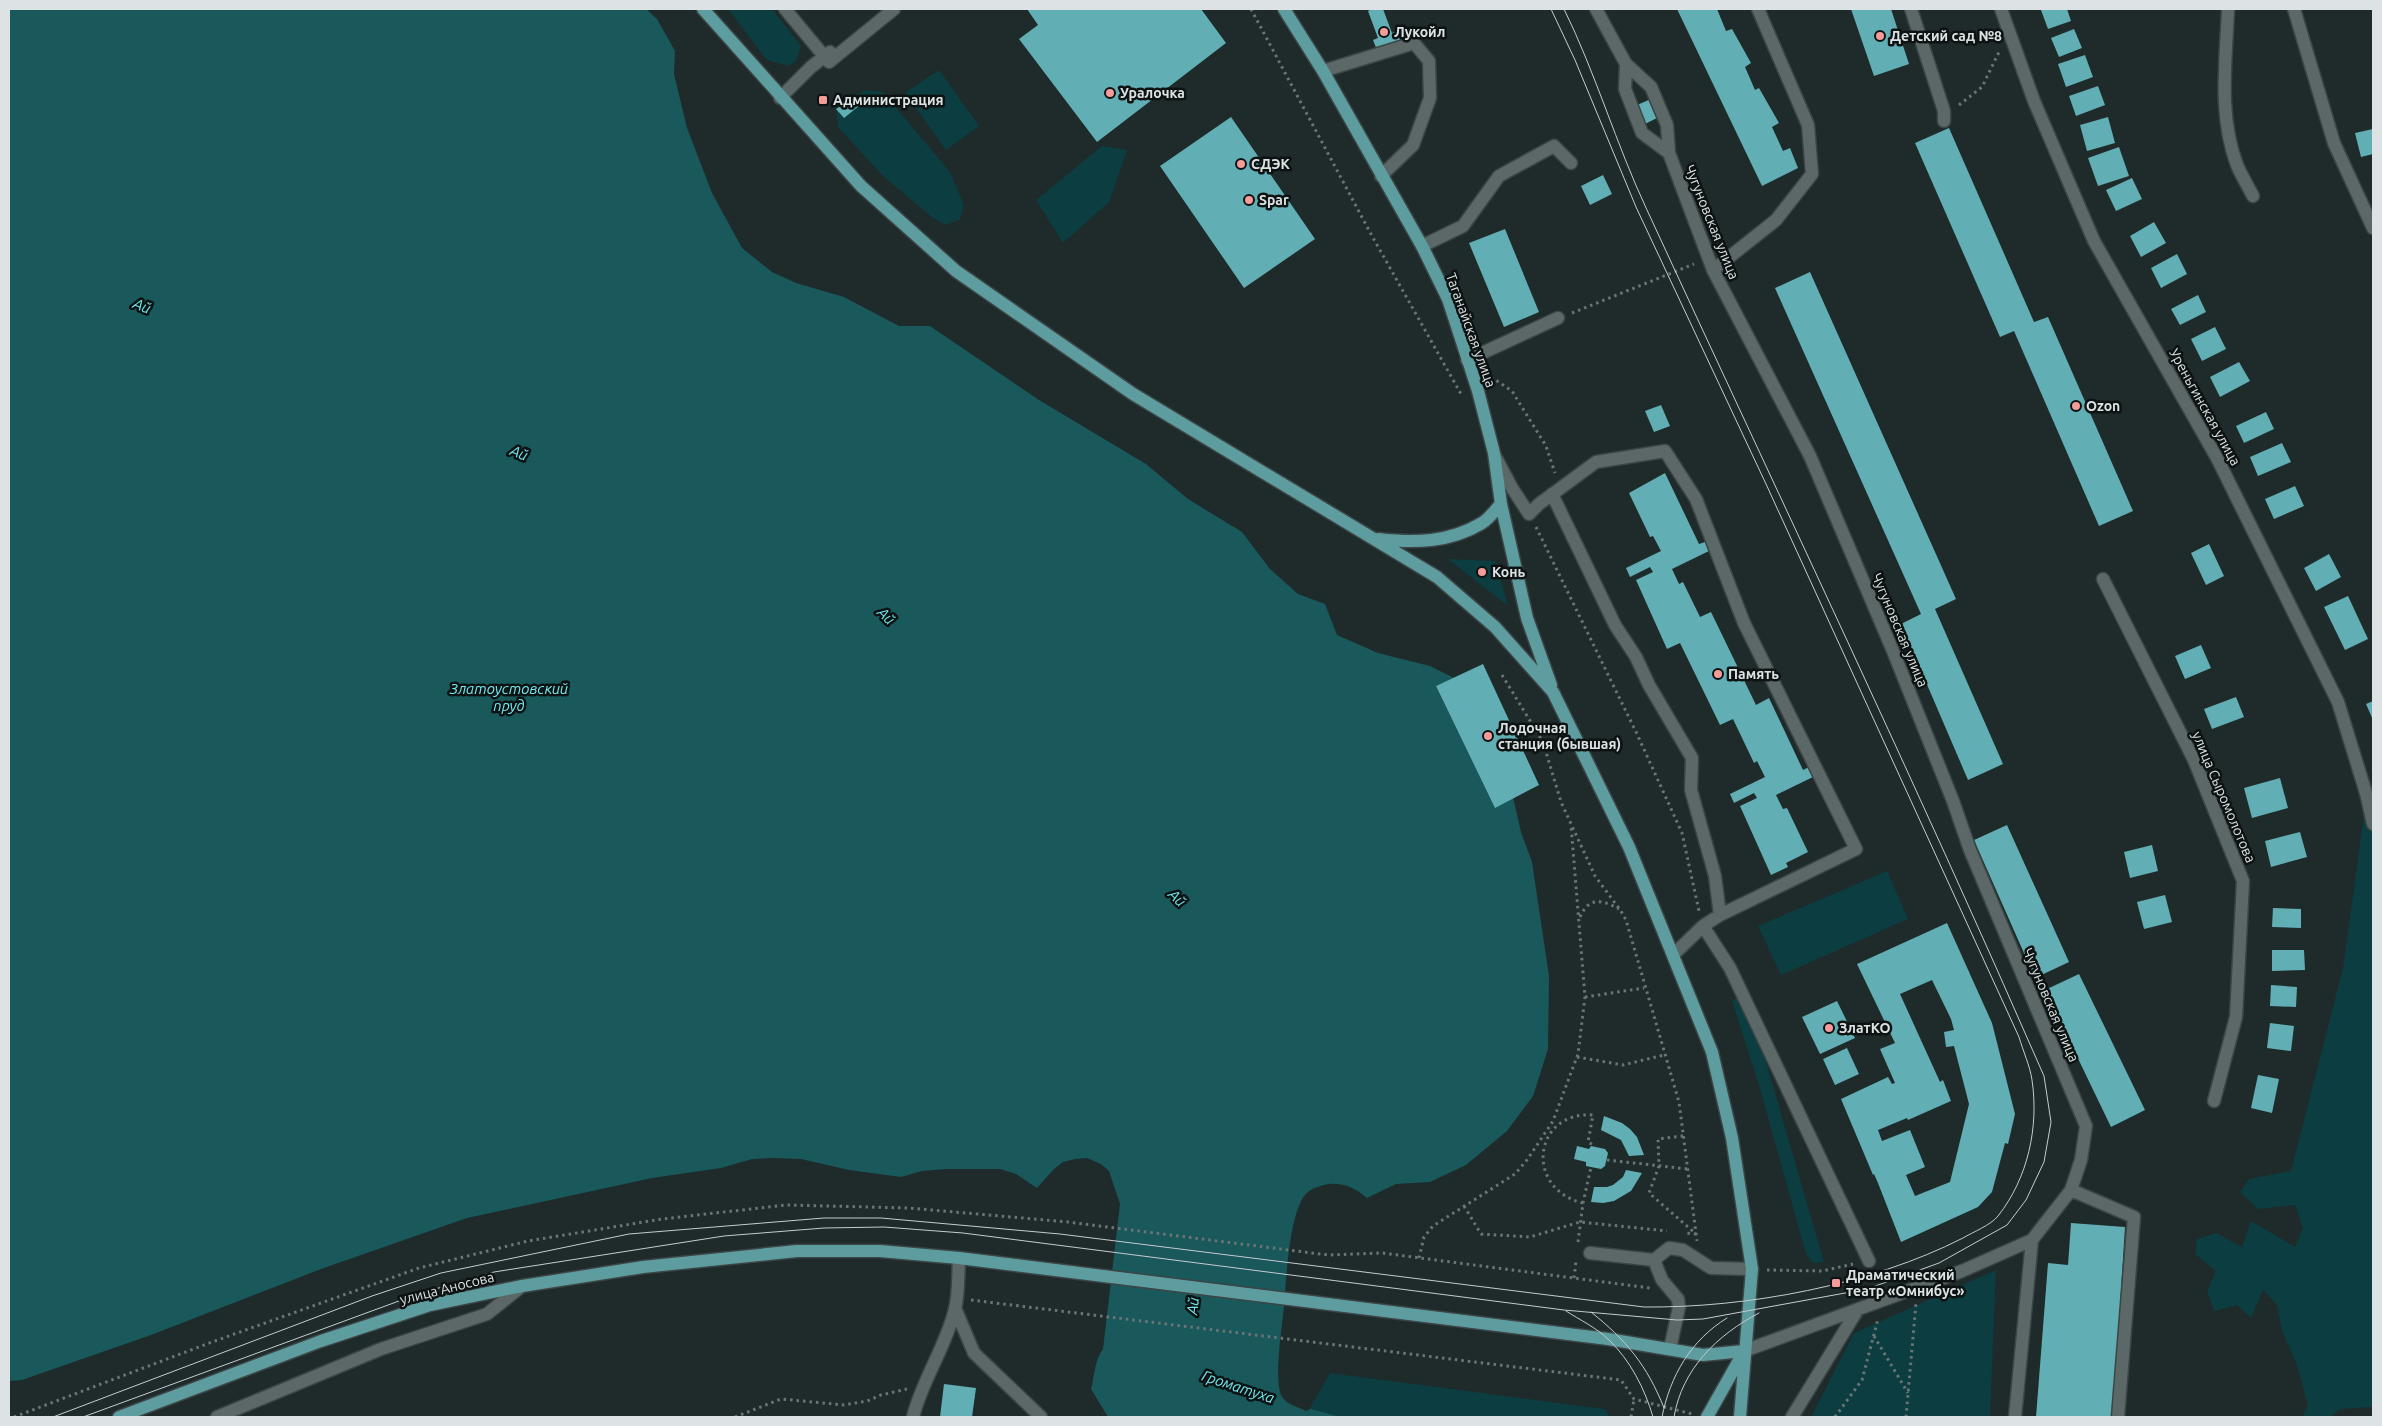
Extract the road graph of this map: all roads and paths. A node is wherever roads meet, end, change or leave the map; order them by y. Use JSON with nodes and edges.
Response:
{"nodes":[{"id":1,"x":703,"y":9,"type":"edge"},
{"id":2,"x":785,"y":9,"type":"edge"},
{"id":3,"x":883,"y":9,"type":"edge"},
{"id":4,"x":894,"y":9,"type":"edge"},
{"id":5,"x":1251,"y":9,"type":"edge"},
{"id":6,"x":1284,"y":9,"type":"edge"},
{"id":7,"x":1596,"y":9,"type":"edge"},
{"id":8,"x":1758,"y":9,"type":"edge"},
{"id":9,"x":1911,"y":9,"type":"edge"},
{"id":10,"x":2001,"y":9,"type":"edge"},
{"id":11,"x":2228,"y":9,"type":"edge"},
{"id":12,"x":2294,"y":9,"type":"edge"},
{"id":13,"x":2002,"y":46,"type":"dead end"},
{"id":14,"x":824,"y":56,"type":"junction"},
{"id":15,"x":1626,"y":64,"type":"junction"},
{"id":16,"x":1323,"y":71,"type":"junction"},
{"id":17,"x":780,"y":98,"type":"junction"},
{"id":18,"x":1944,"y":116,"type":"joint"},
{"id":19,"x":1669,"y":153,"type":"junction"},
{"id":20,"x":1571,"y":163,"type":"dead end"},
{"id":21,"x":1381,"y":176,"type":"junction"},
{"id":22,"x":2253,"y":196,"type":"dead end"},
{"id":23,"x":2373,"y":228,"type":"edge"},
{"id":24,"x":1422,"y":246,"type":"junction"},
{"id":25,"x":1708,"y":258,"type":"junction"},
{"id":26,"x":1713,"y":270,"type":"junction"},
{"id":27,"x":1558,"y":318,"type":"joint"},
{"id":28,"x":1468,"y":360,"type":"junction"},
{"id":29,"x":1447,"y":369,"type":"junction"},
{"id":30,"x":1490,"y":376,"type":"dead end"},
{"id":31,"x":1466,"y":403,"type":"dead end"},
{"id":32,"x":1494,"y":454,"type":"junction"},
{"id":33,"x":1556,"y":491,"type":"junction"},
{"id":34,"x":1501,"y":504,"type":"junction"},
{"id":35,"x":1530,"y":514,"type":"junction"},
{"id":36,"x":1372,"y":539,"type":"junction"},
{"id":37,"x":2103,"y":579,"type":"dead end"},
{"id":38,"x":1502,"y":675,"type":"dead end"},
{"id":39,"x":1553,"y":692,"type":"junction"},
{"id":40,"x":1570,"y":822,"type":"junction"},
{"id":41,"x":2373,"y":824,"type":"edge"},
{"id":42,"x":1621,"y":911,"type":"junction"},
{"id":43,"x":1720,"y":915,"type":"junction"},
{"id":44,"x":1579,"y":918,"type":"junction"},
{"id":45,"x":1703,"y":926,"type":"junction"},
{"id":46,"x":1674,"y":954,"type":"junction"},
{"id":47,"x":1644,"y":988,"type":"junction"},
{"id":48,"x":1585,"y":997,"type":"junction"},
{"id":49,"x":1664,"y":1055,"type":"junction"},
{"id":50,"x":1577,"y":1057,"type":"junction"},
{"id":51,"x":2214,"y":1101,"type":"dead end"},
{"id":52,"x":1684,"y":1136,"type":"junction"},
{"id":53,"x":1595,"y":1146,"type":"dead end"},
{"id":54,"x":1607,"y":1160,"type":"dead end"},
{"id":55,"x":1658,"y":1166,"type":"junction"},
{"id":56,"x":1591,"y":1167,"type":"dead end"},
{"id":57,"x":1688,"y":1170,"type":"junction"},
{"id":58,"x":2070,"y":1190,"type":"junction"},
{"id":59,"x":1583,"y":1203,"type":"junction"},
{"id":60,"x":1464,"y":1206,"type":"junction"},
{"id":61,"x":1580,"y":1222,"type":"junction"},
{"id":62,"x":1696,"y":1234,"type":"junction"},
{"id":63,"x":2032,"y":1240,"type":"junction"},
{"id":64,"x":1584,"y":1251,"type":"joint"},
{"id":65,"x":959,"y":1258,"type":"junction"},
{"id":66,"x":1419,"y":1258,"type":"junction"},
{"id":67,"x":1576,"y":1260,"type":"dead end"},
{"id":68,"x":1654,"y":1260,"type":"junction"},
{"id":69,"x":1869,"y":1261,"type":"joint"},
{"id":70,"x":1700,"y":1262,"type":"junction"},
{"id":71,"x":1752,"y":1269,"type":"junction"},
{"id":72,"x":1574,"y":1278,"type":"junction"},
{"id":73,"x":522,"y":1286,"type":"junction"},
{"id":74,"x":1671,"y":1290,"type":"junction"},
{"id":75,"x":956,"y":1303,"type":"junction"},
{"id":76,"x":1908,"y":1303,"type":"dead end"},
{"id":77,"x":1858,"y":1309,"type":"junction"},
{"id":78,"x":1880,"y":1311,"type":"dead end"},
{"id":79,"x":1874,"y":1335,"type":"junction"},
{"id":80,"x":1670,"y":1349,"type":"junction"},
{"id":81,"x":1744,"y":1351,"type":"junction"},
{"id":82,"x":914,"y":1387,"type":"dead end"},
{"id":83,"x":1908,"y":1394,"type":"junction"},
{"id":84,"x":1634,"y":1399,"type":"junction"},
{"id":85,"x":14,"y":1417,"type":"edge"},
{"id":86,"x":119,"y":1417,"type":"edge"},
{"id":87,"x":217,"y":1417,"type":"edge"},
{"id":88,"x":735,"y":1417,"type":"edge"},
{"id":89,"x":913,"y":1417,"type":"edge"},
{"id":90,"x":1041,"y":1417,"type":"edge"},
{"id":91,"x":1631,"y":1417,"type":"edge"},
{"id":92,"x":1708,"y":1417,"type":"edge"},
{"id":93,"x":1740,"y":1417,"type":"edge"},
{"id":94,"x":1792,"y":1417,"type":"edge"},
{"id":95,"x":1834,"y":1417,"type":"edge"},
{"id":96,"x":1906,"y":1417,"type":"edge"},
{"id":97,"x":2015,"y":1417,"type":"edge"},
{"id":98,"x":2118,"y":1417,"type":"edge"}],
"edges":[{"from":1,"to":17,"type":"main road"},
{"from":2,"to":14,"type":"street"},
{"from":3,"to":14,"type":"street"},
{"from":4,"to":14,"type":"street"},
{"from":5,"to":29,"type":"path"},
{"from":6,"to":16,"type":"main road","name":"Таганайская улица"},
{"from":7,"to":15,"type":"street","name":"Чугуновская улица"},
{"from":8,"to":26,"type":"street"},
{"from":9,"to":18,"type":"street"},
{"from":10,"to":41,"type":"street","name":"Уреньгинская улица"},
{"from":11,"to":22,"type":"street"},
{"from":12,"to":23,"type":"street"},
{"from":13,"to":18,"type":"path"},
{"from":14,"to":17,"type":"street"},
{"from":15,"to":19,"type":"street","name":"Чугуновская улица"},
{"from":15,"to":19,"type":"street","name":"Чугуновская улица"},
{"from":16,"to":21,"type":"main road","name":"Таганайская улица"},
{"from":16,"to":21,"type":"street"},
{"from":17,"to":36,"type":"main road"},
{"from":19,"to":25,"type":"street","name":"Чугуновская улица"},
{"from":20,"to":24,"type":"street"},
{"from":21,"to":24,"type":"main road","name":"Таганайская улица"},
{"from":24,"to":28,"type":"main road","name":"Таганайская улица"},
{"from":25,"to":26,"type":"street","name":"Чугуновская улица"},
{"from":25,"to":27,"type":"path"},
{"from":26,"to":58,"type":"street","name":"Чугуновская улица"},
{"from":27,"to":28,"type":"street"},
{"from":28,"to":29,"type":"path"},
{"from":28,"to":32,"type":"main road","name":"Таганайская улица"},
{"from":29,"to":31,"type":"path"},
{"from":30,"to":33,"type":"path"},
{"from":32,"to":34,"type":"main road","name":"Таганайская улица"},
{"from":32,"to":35,"type":"street"},
{"from":33,"to":35,"type":"street"},
{"from":33,"to":43,"type":"street"},
{"from":33,"to":43,"type":"street"},
{"from":34,"to":36,"type":"main road"},
{"from":34,"to":39,"type":"main road","name":"Таганайская улица"},
{"from":35,"to":45,"type":"path"},
{"from":36,"to":39,"type":"main road"},
{"from":37,"to":51,"type":"street","name":"улица Сыромолотова"},
{"from":38,"to":40,"type":"path"},
{"from":39,"to":46,"type":"main road"},
{"from":40,"to":42,"type":"path"},
{"from":40,"to":44,"type":"path"},
{"from":42,"to":44,"type":"path"},
{"from":42,"to":47,"type":"path"},
{"from":43,"to":45,"type":"street"},
{"from":44,"to":48,"type":"path"},
{"from":45,"to":46,"type":"street"},
{"from":45,"to":69,"type":"street"},
{"from":46,"to":71,"type":"main road"},
{"from":47,"to":48,"type":"path"},
{"from":47,"to":49,"type":"path"},
{"from":48,"to":50,"type":"path"},
{"from":49,"to":50,"type":"path"},
{"from":49,"to":52,"type":"path"},
{"from":50,"to":60,"type":"path"},
{"from":52,"to":55,"type":"path"},
{"from":52,"to":57,"type":"path"},
{"from":53,"to":59,"type":"path"},
{"from":54,"to":55,"type":"path"},
{"from":55,"to":57,"type":"path"},
{"from":55,"to":62,"type":"path"},
{"from":56,"to":59,"type":"path"},
{"from":57,"to":62,"type":"path"},
{"from":58,"to":63,"type":"street"},
{"from":58,"to":98,"type":"street"},
{"from":59,"to":61,"type":"path"},
{"from":60,"to":61,"type":"path"},
{"from":60,"to":66,"type":"path"},
{"from":61,"to":62,"type":"path"},
{"from":61,"to":64,"type":"path"},
{"from":62,"to":70,"type":"path"},
{"from":63,"to":77,"type":"street"},
{"from":63,"to":97,"type":"street"},
{"from":64,"to":68,"type":"street"},
{"from":65,"to":73,"type":"main road","name":"улица Аносова"},
{"from":65,"to":75,"type":"street"},
{"from":65,"to":80,"type":"main road","name":"улица Аносова"},
{"from":66,"to":72,"type":"path"},
{"from":66,"to":85,"type":"path"},
{"from":67,"to":72,"type":"path"},
{"from":68,"to":70,"type":"street"},
{"from":68,"to":74,"type":"street"},
{"from":69,"to":71,"type":"path"},
{"from":70,"to":71,"type":"street"},
{"from":71,"to":81,"type":"main road"},
{"from":72,"to":74,"type":"path"},
{"from":73,"to":86,"type":"main road","name":"улица Аносова"},
{"from":73,"to":87,"type":"street"},
{"from":74,"to":80,"type":"street"},
{"from":75,"to":84,"type":"path"},
{"from":75,"to":89,"type":"street"},
{"from":75,"to":90,"type":"street"},
{"from":76,"to":83,"type":"path"},
{"from":77,"to":81,"type":"street"},
{"from":77,"to":94,"type":"street"},
{"from":78,"to":79,"type":"path"},
{"from":79,"to":83,"type":"path"},
{"from":79,"to":95,"type":"path"},
{"from":80,"to":81,"type":"main road","name":"улица Аносова"},
{"from":81,"to":92,"type":"main road"},
{"from":81,"to":93,"type":"main road"},
{"from":82,"to":88,"type":"path"},
{"from":83,"to":96,"type":"path"},
{"from":84,"to":91,"type":"path"},
{"from":84,"to":92,"type":"path"}]}
